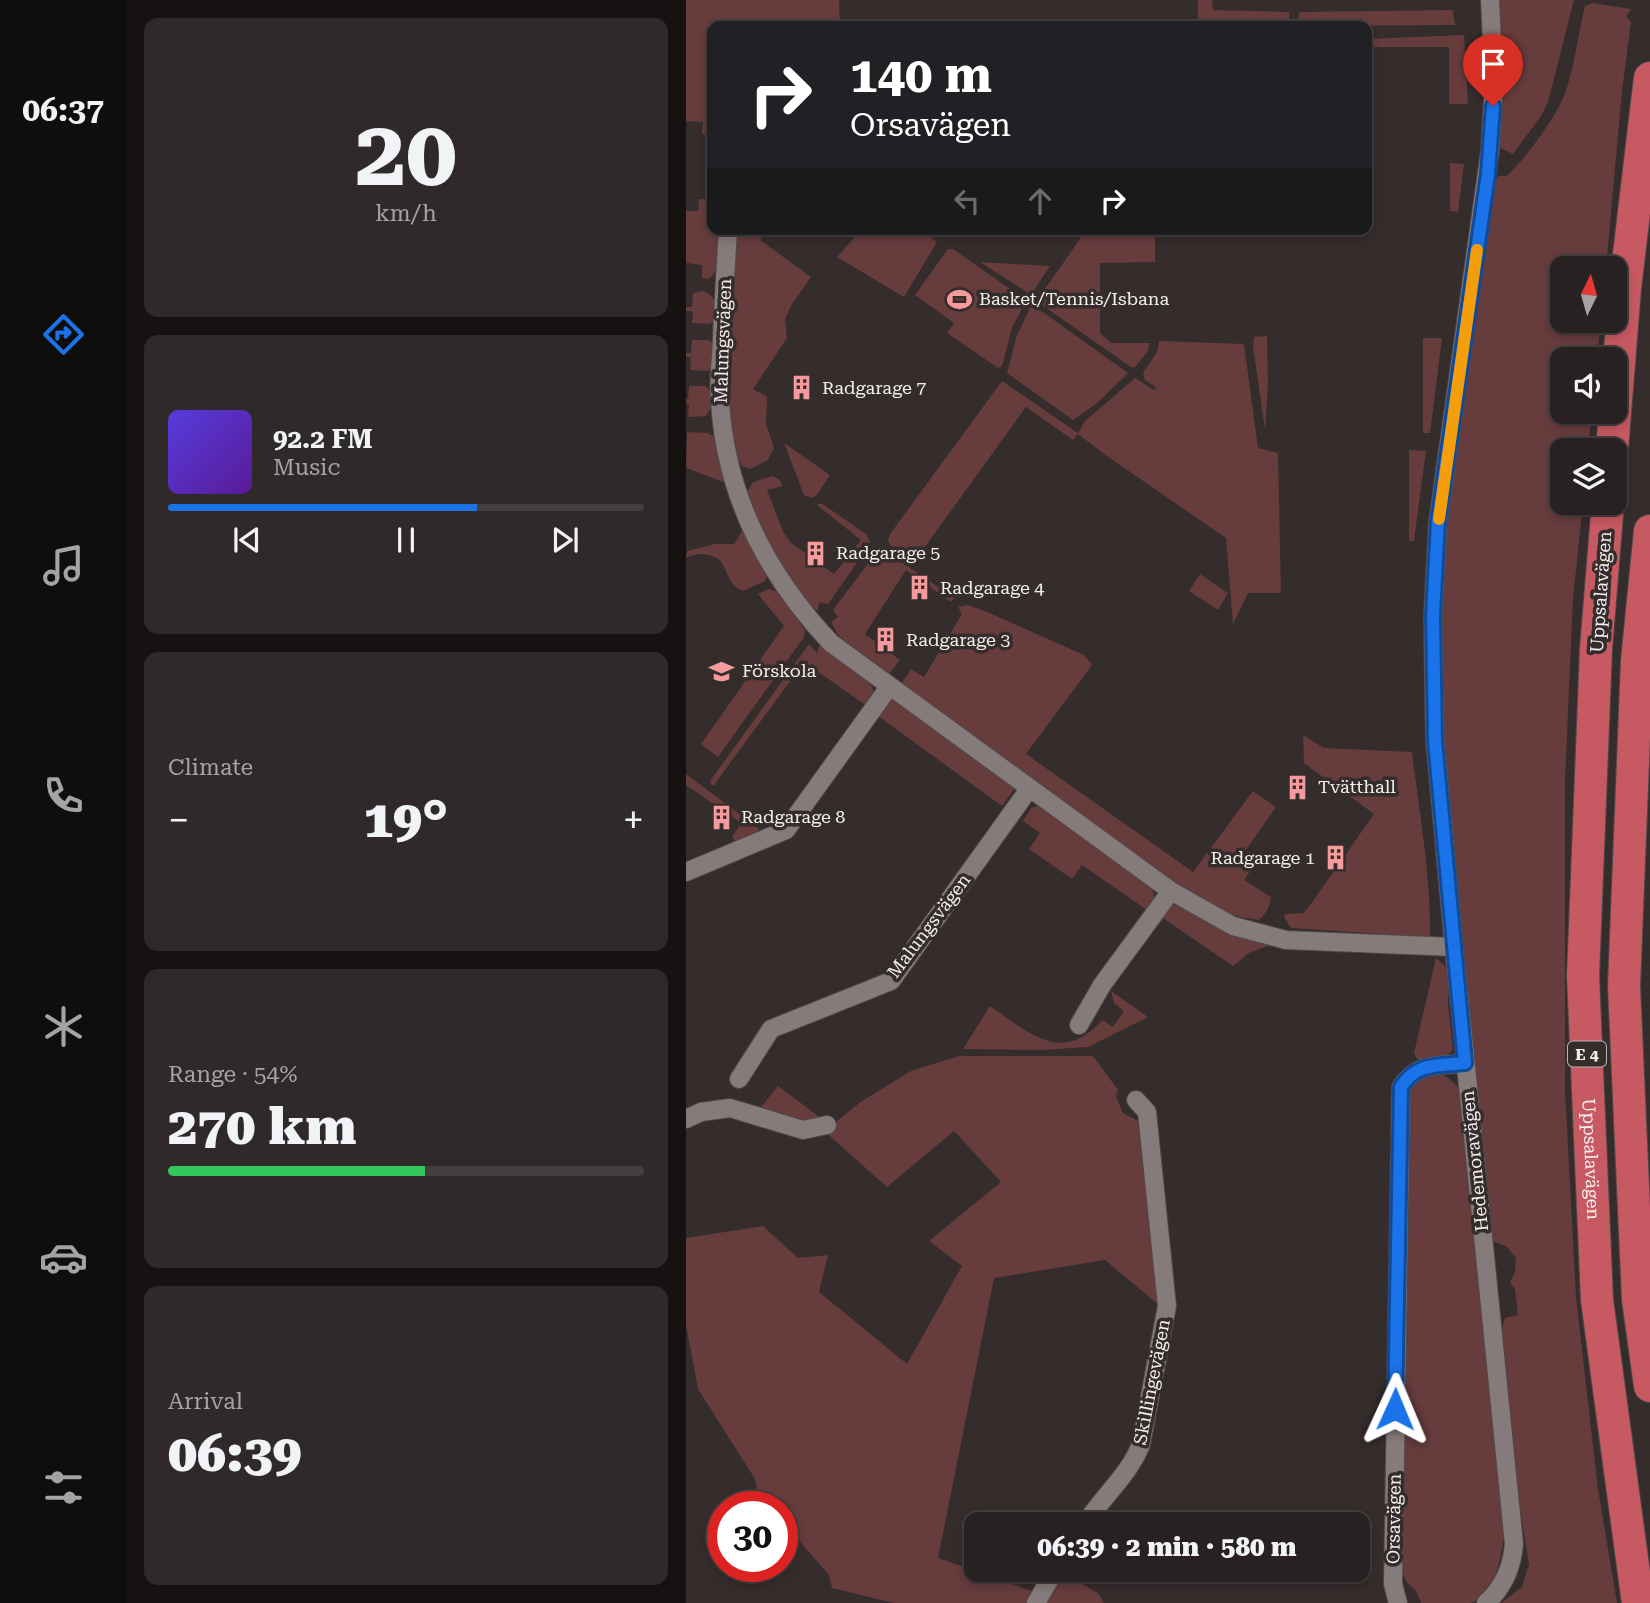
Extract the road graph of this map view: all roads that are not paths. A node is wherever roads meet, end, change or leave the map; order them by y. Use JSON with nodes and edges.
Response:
{"nodes":[{"id":1,"x":1490,"y":0,"type":"edge"},
{"id":2,"x":1650,"y":78,"type":"edge"},
{"id":3,"x":728,"y":235,"type":"edge"},
{"id":4,"x":1613,"y":438,"type":"edge"},
{"id":5,"x":1607,"y":515,"type":"edge"},
{"id":6,"x":1650,"y":531,"type":"edge"},
{"id":7,"x":889,"y":687,"type":"junction"},
{"id":8,"x":1029,"y":789,"type":"junction"},
{"id":9,"x":686,"y":872,"type":"edge"},
{"id":10,"x":1171,"y":891,"type":"junction"},
{"id":11,"x":1454,"y":947,"type":"junction"},
{"id":12,"x":1079,"y":1025,"type":"dead end"},
{"id":13,"x":1465,"y":1063,"type":"junction"},
{"id":14,"x":739,"y":1079,"type":"dead end"},
{"id":15,"x":1136,"y":1100,"type":"dead end"},
{"id":16,"x":686,"y":1119,"type":"edge"},
{"id":17,"x":827,"y":1125,"type":"dead end"},
{"id":18,"x":1650,"y":1386,"type":"edge"},
{"id":19,"x":1093,"y":1512,"type":"edge"},
{"id":20,"x":1048,"y":1582,"type":"edge"},
{"id":21,"x":1036,"y":1603,"type":"edge"},
{"id":22,"x":1398,"y":1603,"type":"edge"},
{"id":23,"x":1486,"y":1603,"type":"edge"},
{"id":24,"x":1638,"y":1603,"type":"edge"}],
"edges":[{"from":1,"to":11,"type":"street","name":"Hedemoravägen"},
{"from":2,"to":4,"type":"highway"},
{"from":3,"to":7,"type":"street","name":"Malungsvägen"},
{"from":5,"to":24,"type":"highway","name":"Uppsalavägen","number":"E 4"},
{"from":6,"to":18,"type":"highway","number":"E 4"},
{"from":7,"to":8,"type":"street","name":"Malungsvägen"},
{"from":7,"to":9,"type":"street"},
{"from":8,"to":10,"type":"street","name":"Malungsvägen"},
{"from":8,"to":14,"type":"street","name":"Malungsvägen"},
{"from":10,"to":11,"type":"street","name":"Malungsvägen"},
{"from":10,"to":12,"type":"street"},
{"from":11,"to":13,"type":"street","name":"Hedemoravägen"},
{"from":13,"to":22,"type":"street","name":"Orsavägen"},
{"from":13,"to":23,"type":"street","name":"Hedemoravägen"},
{"from":15,"to":19,"type":"street","name":"Skillingevägen"},
{"from":16,"to":17,"type":"street"},
{"from":20,"to":21,"type":"street"}]}
